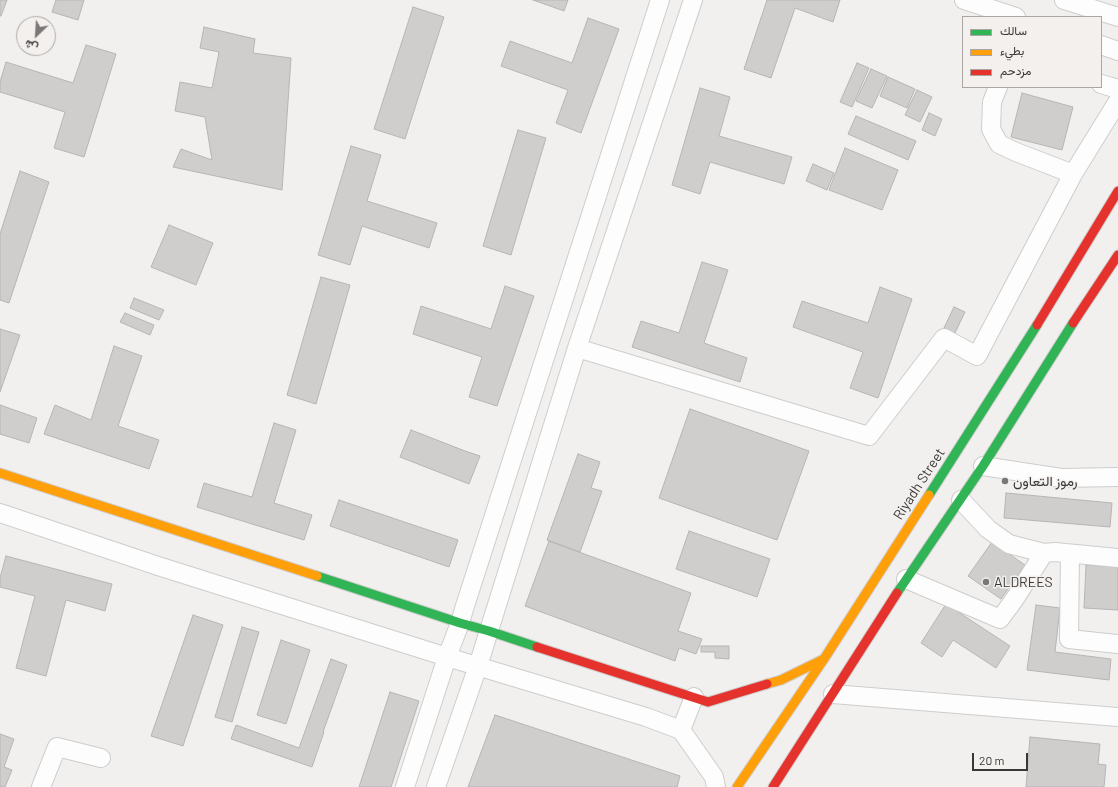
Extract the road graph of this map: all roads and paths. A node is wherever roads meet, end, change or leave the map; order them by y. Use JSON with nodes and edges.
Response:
{"nodes":[{"id":1,"x":660,"y":0,"type":"edge"},
{"id":2,"x":693,"y":0,"type":"edge"},
{"id":3,"x":964,"y":0,"type":"edge"},
{"id":4,"x":1064,"y":0,"type":"edge"},
{"id":5,"x":1013,"y":16,"type":"edge"},
{"id":6,"x":1118,"y":17,"type":"edge"},
{"id":7,"x":1102,"y":45,"type":"edge"},
{"id":8,"x":1118,"y":52,"type":"edge"},
{"id":9,"x":1102,"y":84,"type":"edge"},
{"id":10,"x":998,"y":88,"type":"edge"},
{"id":11,"x":1118,"y":89,"type":"edge"},
{"id":12,"x":1118,"y":101,"type":"edge"},
{"id":13,"x":1073,"y":174,"type":"junction"},
{"id":14,"x":1118,"y":191,"type":"edge"},
{"id":15,"x":1118,"y":255,"type":"edge"},
{"id":16,"x":1032,"y":333,"type":"junction"},
{"id":17,"x":1043,"y":335,"type":"dead end"},
{"id":18,"x":1048,"y":343,"type":"dead end"},
{"id":19,"x":577,"y":348,"type":"junction"},
{"id":20,"x":1051,"y":358,"type":"junction"},
{"id":21,"x":983,"y":466,"type":"junction"},
{"id":22,"x":0,"y":473,"type":"edge"},
{"id":23,"x":1118,"y":477,"type":"edge"},
{"id":24,"x":960,"y":500,"type":"junction"},
{"id":25,"x":0,"y":514,"type":"edge"},
{"id":26,"x":1044,"y":553,"type":"junction"},
{"id":27,"x":1070,"y":554,"type":"junction"},
{"id":28,"x":1118,"y":558,"type":"edge"},
{"id":29,"x":906,"y":579,"type":"junction"},
{"id":30,"x":460,"y":623,"type":"junction"},
{"id":31,"x":489,"y":631,"type":"junction"},
{"id":32,"x":1118,"y":644,"type":"edge"},
{"id":33,"x":448,"y":657,"type":"junction"},
{"id":34,"x":824,"y":659,"type":"junction"},
{"id":35,"x":478,"y":666,"type":"junction"},
{"id":36,"x":833,"y":694,"type":"junction"},
{"id":37,"x":694,"y":697,"type":"junction"},
{"id":38,"x":1118,"y":717,"type":"edge"},
{"id":39,"x":681,"y":730,"type":"junction"},
{"id":40,"x":101,"y":758,"type":"dead end"},
{"id":41,"x":41,"y":787,"type":"edge"},
{"id":42,"x":405,"y":787,"type":"edge"},
{"id":43,"x":436,"y":787,"type":"edge"},
{"id":44,"x":716,"y":787,"type":"edge"},
{"id":45,"x":738,"y":787,"type":"edge"},
{"id":46,"x":773,"y":787,"type":"edge"}],
"edges":[{"from":1,"to":30,"type":"street"},
{"from":2,"to":19,"type":"street"},
{"from":3,"to":5,"type":"street"},
{"from":4,"to":6,"type":"street"},
{"from":7,"to":8,"type":"street"},
{"from":9,"to":11,"type":"street"},
{"from":10,"to":13,"type":"street"},
{"from":12,"to":13,"type":"street"},
{"from":13,"to":19,"type":"street"},
{"from":14,"to":16,"type":"main road","name":"Riyadh Street"},
{"from":15,"to":20,"type":"main road"},
{"from":16,"to":17,"type":"main road"},
{"from":16,"to":34,"type":"main road","name":"Riyadh Street"},
{"from":18,"to":20,"type":"main road"},
{"from":19,"to":31,"type":"street"},
{"from":20,"to":21,"type":"main road"},
{"from":21,"to":23,"type":"street"},
{"from":21,"to":24,"type":"main road"},
{"from":22,"to":30,"type":"main road"},
{"from":24,"to":26,"type":"street"},
{"from":24,"to":29,"type":"main road"},
{"from":25,"to":33,"type":"street"},
{"from":26,"to":27,"type":"street"},
{"from":26,"to":29,"type":"street"},
{"from":27,"to":28,"type":"street"},
{"from":27,"to":32,"type":"street"},
{"from":29,"to":36,"type":"main road"},
{"from":30,"to":31,"type":"main road"},
{"from":30,"to":33,"type":"street"},
{"from":31,"to":35,"type":"street"},
{"from":31,"to":37,"type":"main road"},
{"from":33,"to":35,"type":"street"},
{"from":33,"to":42,"type":"street"},
{"from":34,"to":37,"type":"main road"},
{"from":34,"to":45,"type":"main road","name":"Riyadh Street"},
{"from":35,"to":39,"type":"street"},
{"from":35,"to":43,"type":"street"},
{"from":36,"to":38,"type":"street"},
{"from":36,"to":46,"type":"main road"},
{"from":37,"to":39,"type":"street"},
{"from":39,"to":44,"type":"street"},
{"from":40,"to":41,"type":"street"}]}
